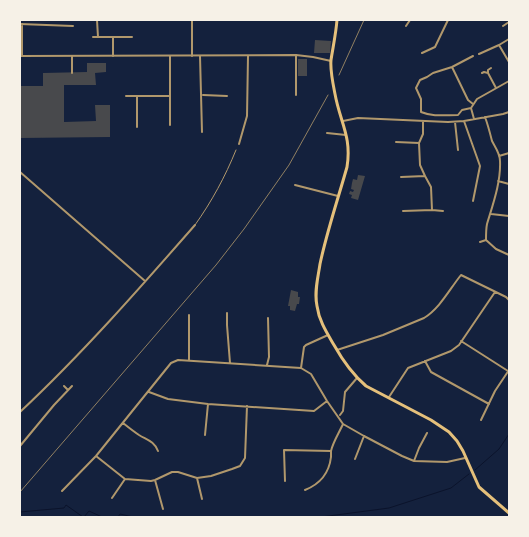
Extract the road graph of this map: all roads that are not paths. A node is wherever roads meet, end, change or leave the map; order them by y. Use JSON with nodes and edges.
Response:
{"nodes":[{"id":1,"x":98,"y":20,"type":"edge"},
{"id":2,"x":192,"y":20,"type":"edge"},
{"id":3,"x":337,"y":20,"type":"edge"},
{"id":4,"x":410,"y":20,"type":"edge"},
{"id":5,"x":447,"y":20,"type":"edge"},
{"id":6,"x":509,"y":22,"type":"edge"},
{"id":7,"x":21,"y":24,"type":"edge"},
{"id":8,"x":73,"y":26,"type":"dead end"},
{"id":9,"x":406,"y":26,"type":"dead end"},
{"id":10,"x":503,"y":26,"type":"dead end"},
{"id":11,"x":93,"y":36,"type":"dead end"},
{"id":12,"x":98,"y":36,"type":"junction"},
{"id":13,"x":113,"y":36,"type":"junction"},
{"id":14,"x":132,"y":37,"type":"dead end"},
{"id":15,"x":509,"y":39,"type":"edge"},
{"id":16,"x":499,"y":45,"type":"junction"},
{"id":17,"x":422,"y":53,"type":"dead end"},
{"id":18,"x":479,"y":54,"type":"dead end"},
{"id":19,"x":21,"y":56,"type":"edge"},
{"id":20,"x":72,"y":56,"type":"junction"},
{"id":21,"x":113,"y":56,"type":"junction"},
{"id":22,"x":170,"y":56,"type":"junction"},
{"id":23,"x":192,"y":56,"type":"junction"},
{"id":24,"x":200,"y":56,"type":"junction"},
{"id":25,"x":248,"y":56,"type":"junction"},
{"id":26,"x":296,"y":56,"type":"junction"},
{"id":27,"x":473,"y":56,"type":"dead end"},
{"id":28,"x":331,"y":61,"type":"junction"},
{"id":29,"x":509,"y":62,"type":"edge"},
{"id":30,"x":452,"y":67,"type":"junction"},
{"id":31,"x":492,"y":68,"type":"dead end"},
{"id":32,"x":72,"y":73,"type":"dead end"},
{"id":33,"x":482,"y":73,"type":"dead end"},
{"id":34,"x":488,"y":73,"type":"junction"},
{"id":35,"x":509,"y":81,"type":"edge"},
{"id":36,"x":496,"y":88,"type":"junction"},
{"id":37,"x":296,"y":94,"type":"dead end"},
{"id":38,"x":202,"y":95,"type":"junction"},
{"id":39,"x":126,"y":96,"type":"dead end"},
{"id":40,"x":137,"y":96,"type":"junction"},
{"id":41,"x":170,"y":96,"type":"junction"},
{"id":42,"x":228,"y":96,"type":"dead end"},
{"id":43,"x":473,"y":104,"type":"junction"},
{"id":44,"x":471,"y":108,"type":"junction"},
{"id":45,"x":509,"y":112,"type":"edge"},
{"id":46,"x":485,"y":117,"type":"junction"},
{"id":47,"x":474,"y":119,"type":"junction"},
{"id":48,"x":343,"y":121,"type":"junction"},
{"id":49,"x":464,"y":121,"type":"junction"},
{"id":50,"x":423,"y":122,"type":"junction"},
{"id":51,"x":455,"y":122,"type":"junction"},
{"id":52,"x":170,"y":125,"type":"dead end"},
{"id":53,"x":137,"y":127,"type":"dead end"},
{"id":54,"x":202,"y":132,"type":"dead end"},
{"id":55,"x":327,"y":133,"type":"dead end"},
{"id":56,"x":347,"y":135,"type":"junction"},
{"id":57,"x":396,"y":142,"type":"dead end"},
{"id":58,"x":419,"y":143,"type":"junction"},
{"id":59,"x":239,"y":144,"type":"dead end"},
{"id":60,"x":236,"y":150,"type":"dead end"},
{"id":61,"x":458,"y":150,"type":"dead end"},
{"id":62,"x":509,"y":153,"type":"edge"},
{"id":63,"x":500,"y":156,"type":"junction"},
{"id":64,"x":20,"y":172,"type":"edge"},
{"id":65,"x":401,"y":176,"type":"dead end"},
{"id":66,"x":425,"y":176,"type":"junction"},
{"id":67,"x":498,"y":181,"type":"junction"},
{"id":68,"x":509,"y":184,"type":"edge"},
{"id":69,"x":296,"y":185,"type":"dead end"},
{"id":70,"x":338,"y":196,"type":"junction"},
{"id":71,"x":473,"y":201,"type":"dead end"},
{"id":72,"x":432,"y":210,"type":"junction"},
{"id":73,"x":403,"y":211,"type":"dead end"},
{"id":74,"x":443,"y":211,"type":"dead end"},
{"id":75,"x":491,"y":214,"type":"junction"},
{"id":76,"x":509,"y":216,"type":"edge"},
{"id":77,"x":195,"y":225,"type":"joint"},
{"id":78,"x":486,"y":240,"type":"junction"},
{"id":79,"x":480,"y":242,"type":"dead end"},
{"id":80,"x":509,"y":255,"type":"edge"},
{"id":81,"x":145,"y":281,"type":"junction"},
{"id":82,"x":495,"y":292,"type":"junction"},
{"id":83,"x":509,"y":300,"type":"edge"},
{"id":84,"x":227,"y":313,"type":"dead end"},
{"id":85,"x":189,"y":315,"type":"dead end"},
{"id":86,"x":268,"y":318,"type":"dead end"},
{"id":87,"x":328,"y":335,"type":"junction"},
{"id":88,"x":462,"y":341,"type":"junction"},
{"id":89,"x":337,"y":350,"type":"junction"},
{"id":90,"x":189,"y":360,"type":"junction"},
{"id":91,"x":425,"y":361,"type":"junction"},
{"id":92,"x":230,"y":362,"type":"junction"},
{"id":93,"x":267,"y":365,"type":"junction"},
{"id":94,"x":301,"y":368,"type":"junction"},
{"id":95,"x":509,"y":371,"type":"edge"},
{"id":96,"x":357,"y":378,"type":"junction"},
{"id":97,"x":64,"y":386,"type":"dead end"},
{"id":98,"x":72,"y":386,"type":"dead end"},
{"id":99,"x":68,"y":390,"type":"junction"},
{"id":100,"x":149,"y":392,"type":"junction"},
{"id":101,"x":389,"y":397,"type":"junction"},
{"id":102,"x":327,"y":401,"type":"junction"},
{"id":103,"x":208,"y":404,"type":"junction"},
{"id":104,"x":489,"y":404,"type":"junction"},
{"id":105,"x":247,"y":406,"type":"junction"},
{"id":106,"x":20,"y":412,"type":"edge"},
{"id":107,"x":340,"y":416,"type":"dead end"},
{"id":108,"x":481,"y":420,"type":"dead end"},
{"id":109,"x":123,"y":423,"type":"junction"},
{"id":110,"x":343,"y":424,"type":"junction"},
{"id":111,"x":427,"y":433,"type":"dead end"},
{"id":112,"x":205,"y":435,"type":"dead end"},
{"id":113,"x":364,"y":436,"type":"junction"},
{"id":114,"x":20,"y":446,"type":"edge"},
{"id":115,"x":158,"y":451,"type":"dead end"},
{"id":116,"x":331,"y":451,"type":"junction"},
{"id":117,"x":96,"y":456,"type":"junction"},
{"id":118,"x":466,"y":458,"type":"junction"},
{"id":119,"x":355,"y":459,"type":"dead end"},
{"id":120,"x":414,"y":461,"type":"junction"},
{"id":121,"x":197,"y":478,"type":"junction"},
{"id":122,"x":125,"y":479,"type":"junction"},
{"id":123,"x":155,"y":480,"type":"junction"},
{"id":124,"x":284,"y":481,"type":"dead end"},
{"id":125,"x":305,"y":490,"type":"dead end"},
{"id":126,"x":62,"y":491,"type":"dead end"},
{"id":127,"x":112,"y":498,"type":"dead end"},
{"id":128,"x":202,"y":499,"type":"dead end"},
{"id":129,"x":163,"y":510,"type":"dead end"},
{"id":130,"x":509,"y":513,"type":"edge"}],
"edges":[{"from":1,"to":12,"type":"street"},
{"from":2,"to":23,"type":"street"},
{"from":3,"to":28,"type":"main road"},
{"from":4,"to":9,"type":"street"},
{"from":5,"to":17,"type":"street"},
{"from":6,"to":10,"type":"street"},
{"from":7,"to":8,"type":"street"},
{"from":7,"to":19,"type":"street"},
{"from":11,"to":12,"type":"street"},
{"from":12,"to":13,"type":"street"},
{"from":13,"to":14,"type":"street"},
{"from":13,"to":21,"type":"street"},
{"from":15,"to":16,"type":"street"},
{"from":16,"to":18,"type":"street"},
{"from":16,"to":29,"type":"street"},
{"from":19,"to":20,"type":"street"},
{"from":20,"to":21,"type":"street"},
{"from":20,"to":32,"type":"street"},
{"from":21,"to":22,"type":"street"},
{"from":22,"to":23,"type":"street"},
{"from":22,"to":41,"type":"street"},
{"from":23,"to":24,"type":"street"},
{"from":24,"to":25,"type":"street"},
{"from":24,"to":38,"type":"street"},
{"from":25,"to":26,"type":"street"},
{"from":25,"to":59,"type":"street"},
{"from":26,"to":28,"type":"street"},
{"from":26,"to":37,"type":"street"},
{"from":27,"to":30,"type":"street"},
{"from":28,"to":48,"type":"main road"},
{"from":30,"to":43,"type":"street"},
{"from":30,"to":44,"type":"street"},
{"from":31,"to":34,"type":"street"},
{"from":33,"to":34,"type":"street"},
{"from":34,"to":36,"type":"street"},
{"from":35,"to":36,"type":"street"},
{"from":36,"to":43,"type":"street"},
{"from":38,"to":42,"type":"street"},
{"from":38,"to":54,"type":"street"},
{"from":39,"to":40,"type":"street"},
{"from":40,"to":41,"type":"street"},
{"from":40,"to":53,"type":"street"},
{"from":41,"to":52,"type":"street"},
{"from":43,"to":44,"type":"street"},
{"from":44,"to":47,"type":"street"},
{"from":45,"to":46,"type":"street"},
{"from":46,"to":47,"type":"street"},
{"from":46,"to":63,"type":"street"},
{"from":47,"to":49,"type":"street"},
{"from":48,"to":50,"type":"street"},
{"from":48,"to":56,"type":"main road"},
{"from":49,"to":51,"type":"street"},
{"from":49,"to":71,"type":"street"},
{"from":50,"to":51,"type":"street"},
{"from":50,"to":58,"type":"street"},
{"from":51,"to":61,"type":"street"},
{"from":55,"to":56,"type":"street"},
{"from":56,"to":70,"type":"main road"},
{"from":57,"to":58,"type":"street"},
{"from":58,"to":66,"type":"street"},
{"from":60,"to":77,"type":"lane"},
{"from":62,"to":63,"type":"street"},
{"from":63,"to":67,"type":"street"},
{"from":64,"to":81,"type":"street"},
{"from":65,"to":66,"type":"street"},
{"from":66,"to":72,"type":"street"},
{"from":67,"to":68,"type":"street"},
{"from":67,"to":75,"type":"street"},
{"from":69,"to":70,"type":"street"},
{"from":70,"to":87,"type":"main road"},
{"from":72,"to":73,"type":"street"},
{"from":72,"to":74,"type":"street"},
{"from":75,"to":76,"type":"street"},
{"from":75,"to":78,"type":"street"},
{"from":77,"to":81,"type":"street"},
{"from":78,"to":79,"type":"street"},
{"from":78,"to":80,"type":"street"},
{"from":81,"to":106,"type":"street"},
{"from":82,"to":83,"type":"street"},
{"from":82,"to":88,"type":"street"},
{"from":82,"to":89,"type":"street"},
{"from":84,"to":92,"type":"street"},
{"from":85,"to":90,"type":"street"},
{"from":86,"to":93,"type":"street"},
{"from":87,"to":89,"type":"main road"},
{"from":87,"to":94,"type":"street"},
{"from":88,"to":91,"type":"street"},
{"from":88,"to":95,"type":"street"},
{"from":89,"to":96,"type":"main road"},
{"from":90,"to":92,"type":"street"},
{"from":90,"to":100,"type":"street"},
{"from":91,"to":101,"type":"street"},
{"from":91,"to":104,"type":"street"},
{"from":92,"to":93,"type":"street"},
{"from":93,"to":94,"type":"street"},
{"from":94,"to":102,"type":"street"},
{"from":95,"to":104,"type":"street"},
{"from":96,"to":101,"type":"main road"},
{"from":96,"to":107,"type":"street"},
{"from":97,"to":99,"type":"street"},
{"from":98,"to":99,"type":"street"},
{"from":99,"to":114,"type":"street"},
{"from":100,"to":103,"type":"street"},
{"from":100,"to":109,"type":"street"},
{"from":101,"to":118,"type":"main road"},
{"from":102,"to":105,"type":"street"},
{"from":102,"to":110,"type":"street"},
{"from":103,"to":105,"type":"street"},
{"from":103,"to":112,"type":"street"},
{"from":104,"to":108,"type":"street"},
{"from":105,"to":121,"type":"street"},
{"from":109,"to":115,"type":"street"},
{"from":109,"to":117,"type":"street"},
{"from":110,"to":113,"type":"street"},
{"from":110,"to":116,"type":"street"},
{"from":111,"to":120,"type":"street"},
{"from":113,"to":119,"type":"street"},
{"from":113,"to":120,"type":"street"},
{"from":116,"to":124,"type":"street"},
{"from":116,"to":125,"type":"street"},
{"from":117,"to":122,"type":"street"},
{"from":117,"to":126,"type":"street"},
{"from":118,"to":120,"type":"street"},
{"from":118,"to":130,"type":"main road"},
{"from":121,"to":123,"type":"street"},
{"from":121,"to":128,"type":"street"},
{"from":122,"to":123,"type":"street"},
{"from":122,"to":127,"type":"street"},
{"from":123,"to":129,"type":"street"}]}
